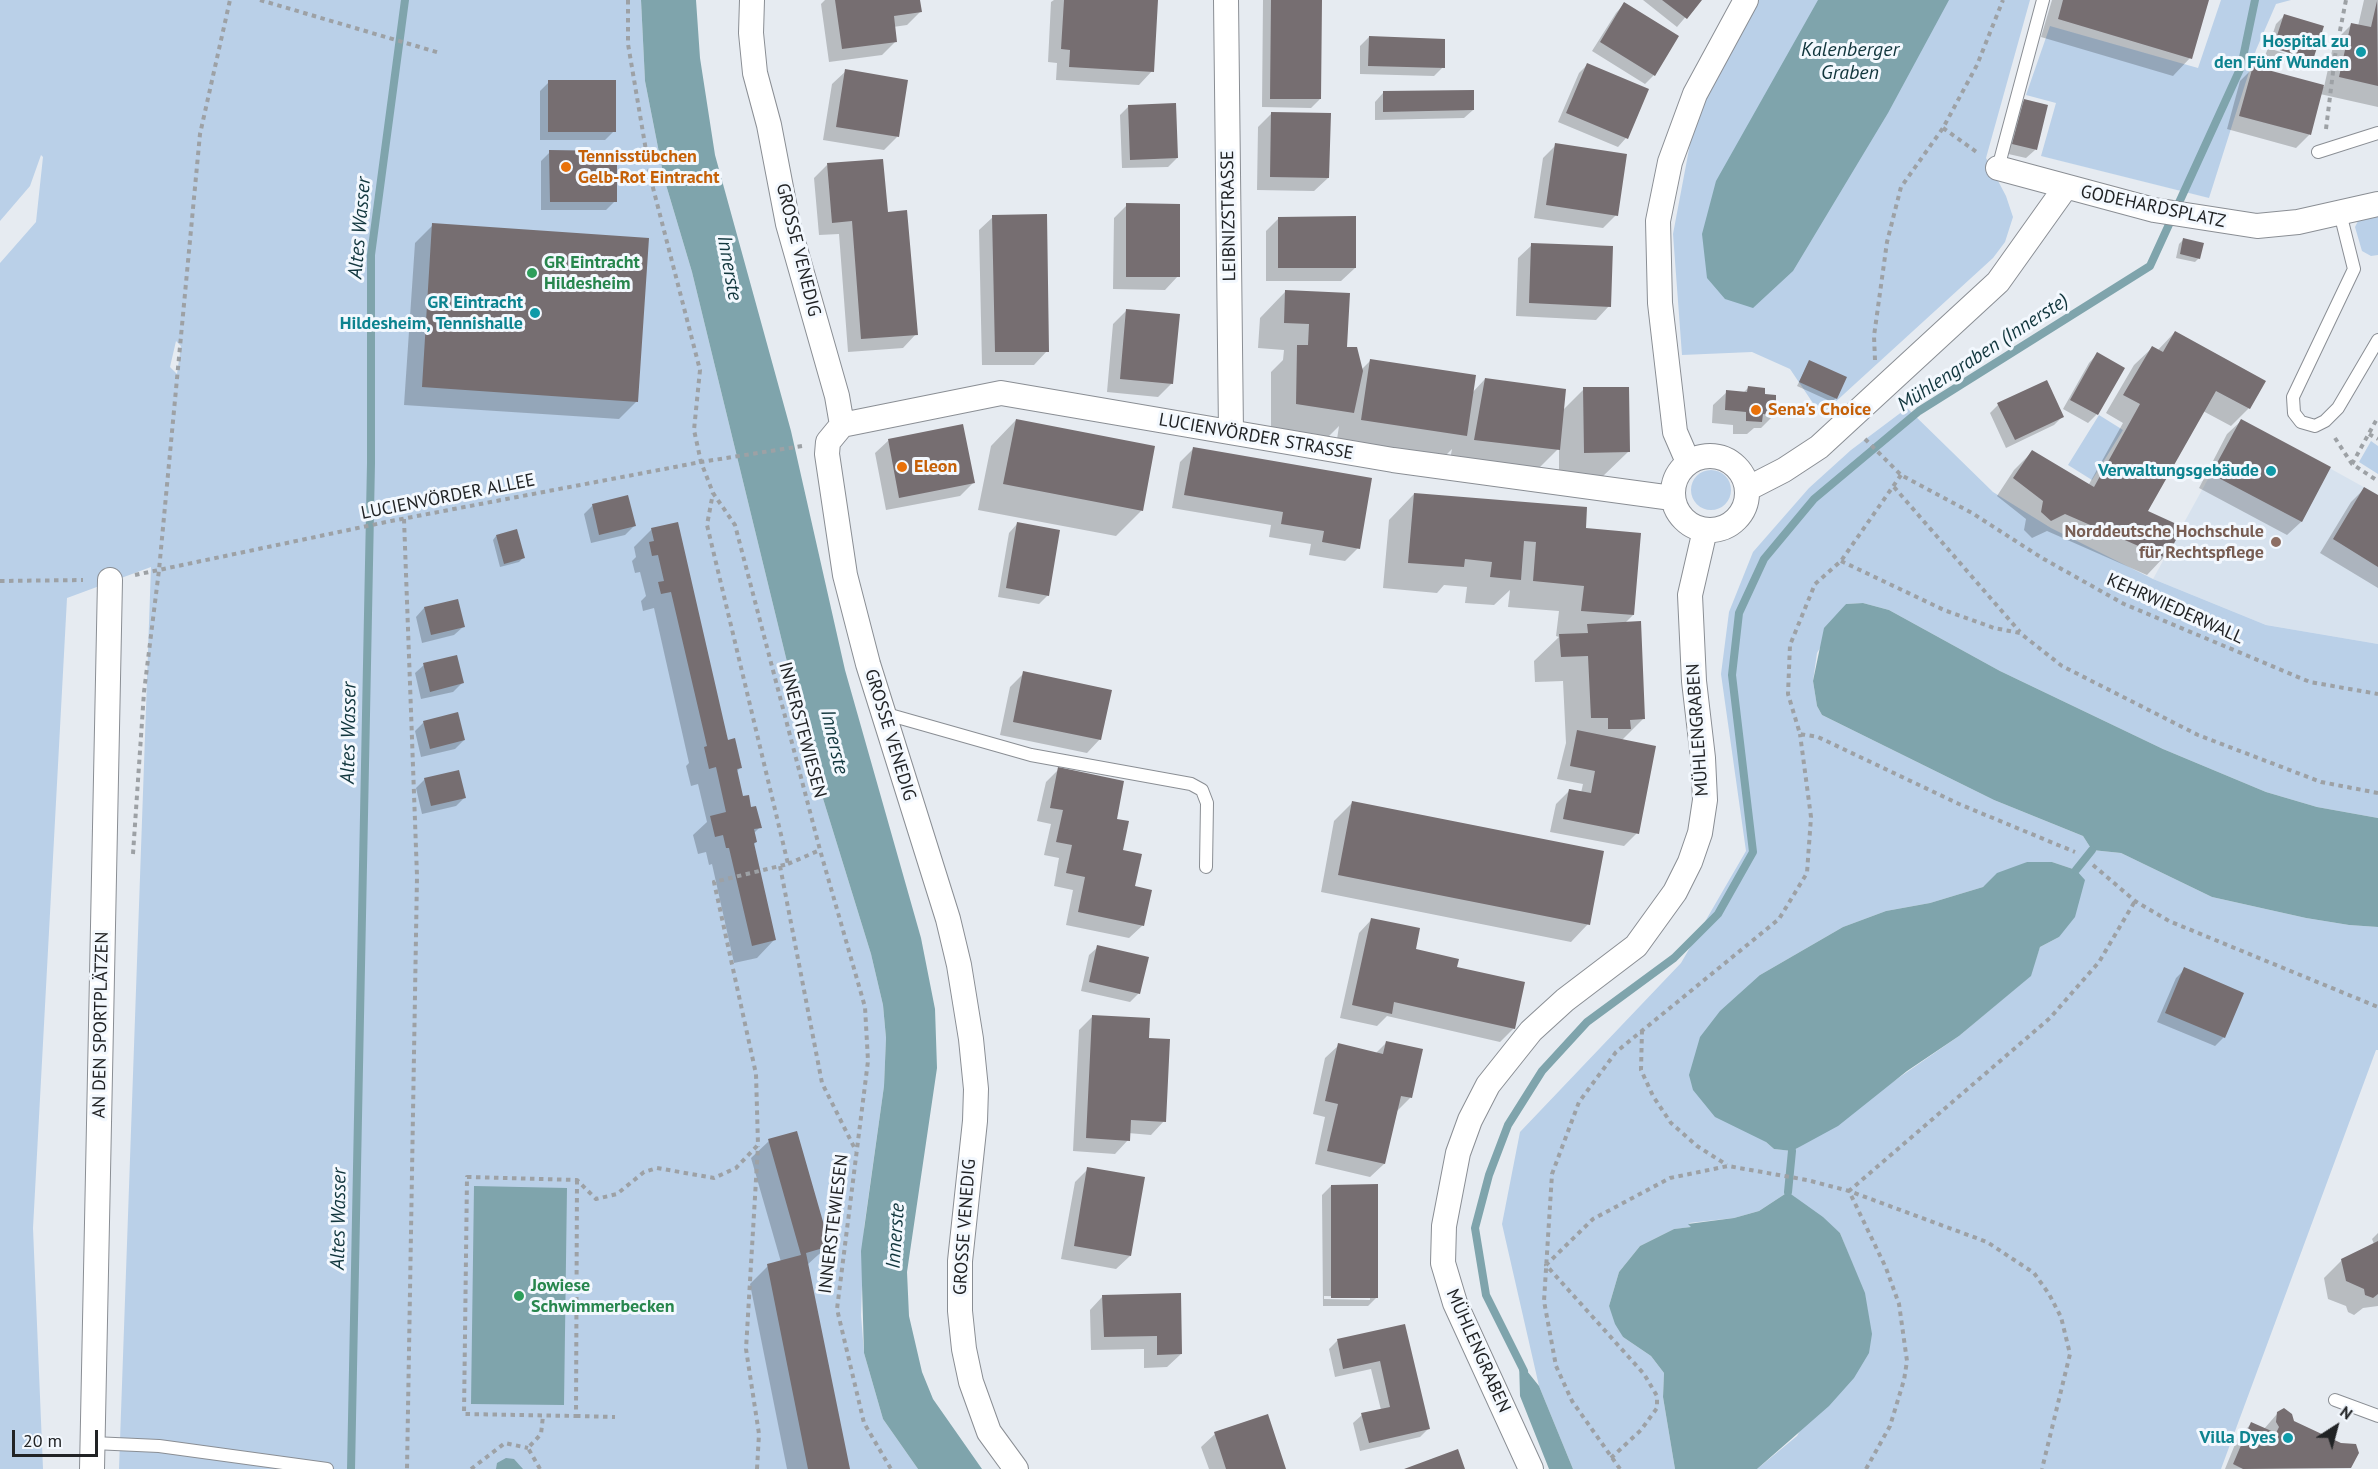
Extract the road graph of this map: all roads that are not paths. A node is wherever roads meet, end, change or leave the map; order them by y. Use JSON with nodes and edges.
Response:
{"nodes":[{"id":1,"x":752,"y":0,"type":"edge"},
{"id":2,"x":1226,"y":0,"type":"edge"},
{"id":3,"x":1746,"y":0,"type":"edge"},
{"id":4,"x":2043,"y":0,"type":"edge"},
{"id":5,"x":2378,"y":133,"type":"edge"},
{"id":6,"x":2318,"y":152,"type":"road end"},
{"id":7,"x":1998,"y":168,"type":"joint"},
{"id":8,"x":2065,"y":188,"type":"junction"},
{"id":9,"x":2378,"y":204,"type":"edge"},
{"id":10,"x":2340,"y":213,"type":"junction"},
{"id":11,"x":2378,"y":340,"type":"edge"},
{"id":12,"x":842,"y":425,"type":"junction"},
{"id":13,"x":1231,"y":432,"type":"junction"},
{"id":14,"x":1688,"y":462,"type":"junction"},
{"id":15,"x":1747,"y":489,"type":"junction"},
{"id":16,"x":1672,"y":498,"type":"junction"},
{"id":17,"x":1705,"y":530,"type":"junction"},
{"id":18,"x":110,"y":580,"type":"dead end"},
{"id":19,"x":883,"y":713,"type":"junction"},
{"id":20,"x":1206,"y":867,"type":"dead end"},
{"id":21,"x":2335,"y":1400,"type":"dead end"},
{"id":22,"x":2378,"y":1416,"type":"edge"},
{"id":23,"x":93,"y":1443,"type":"junction"},
{"id":24,"x":92,"y":1469,"type":"edge"},
{"id":25,"x":327,"y":1469,"type":"edge"},
{"id":26,"x":1016,"y":1469,"type":"edge"},
{"id":27,"x":1531,"y":1469,"type":"edge"}],
"edges":[{"from":1,"to":12,"type":"street","name":"GROSSE VENEDIG"},
{"from":2,"to":13,"type":"street","name":"LEIBNIZSTRASSE"},
{"from":3,"to":14,"type":"street"},
{"from":4,"to":7,"type":"lane"},
{"from":5,"to":6,"type":"lane"},
{"from":7,"to":8,"type":"street"},
{"from":8,"to":10,"type":"street","name":"GODEHARDSPLATZ"},
{"from":8,"to":15,"type":"street","name":"GODEHARDSPLATZ"},
{"from":9,"to":10,"type":"street","name":"GODEHARDSPLATZ"},
{"from":10,"to":11,"type":"lane"},
{"from":12,"to":13,"type":"street","name":"LUCIENVÖRDER STRASSE"},
{"from":12,"to":19,"type":"street","name":"GROSSE VENEDIG"},
{"from":13,"to":16,"type":"street","name":"LUCIENVÖRDER STRASSE"},
{"from":14,"to":15,"type":"street"},
{"from":14,"to":16,"type":"street"},
{"from":15,"to":17,"type":"street"},
{"from":16,"to":17,"type":"street"},
{"from":17,"to":27,"type":"street","name":"MÜHLENGRABEN"},
{"from":18,"to":23,"type":"street","name":"AN DEN SPORTPLÄTZEN"},
{"from":19,"to":20,"type":"lane"},
{"from":19,"to":26,"type":"street","name":"GROSSE VENEDIG"},
{"from":21,"to":22,"type":"lane"},
{"from":23,"to":24,"type":"street","name":"AN DEN SPORTPLÄTZEN"},
{"from":23,"to":25,"type":"lane"}]}
